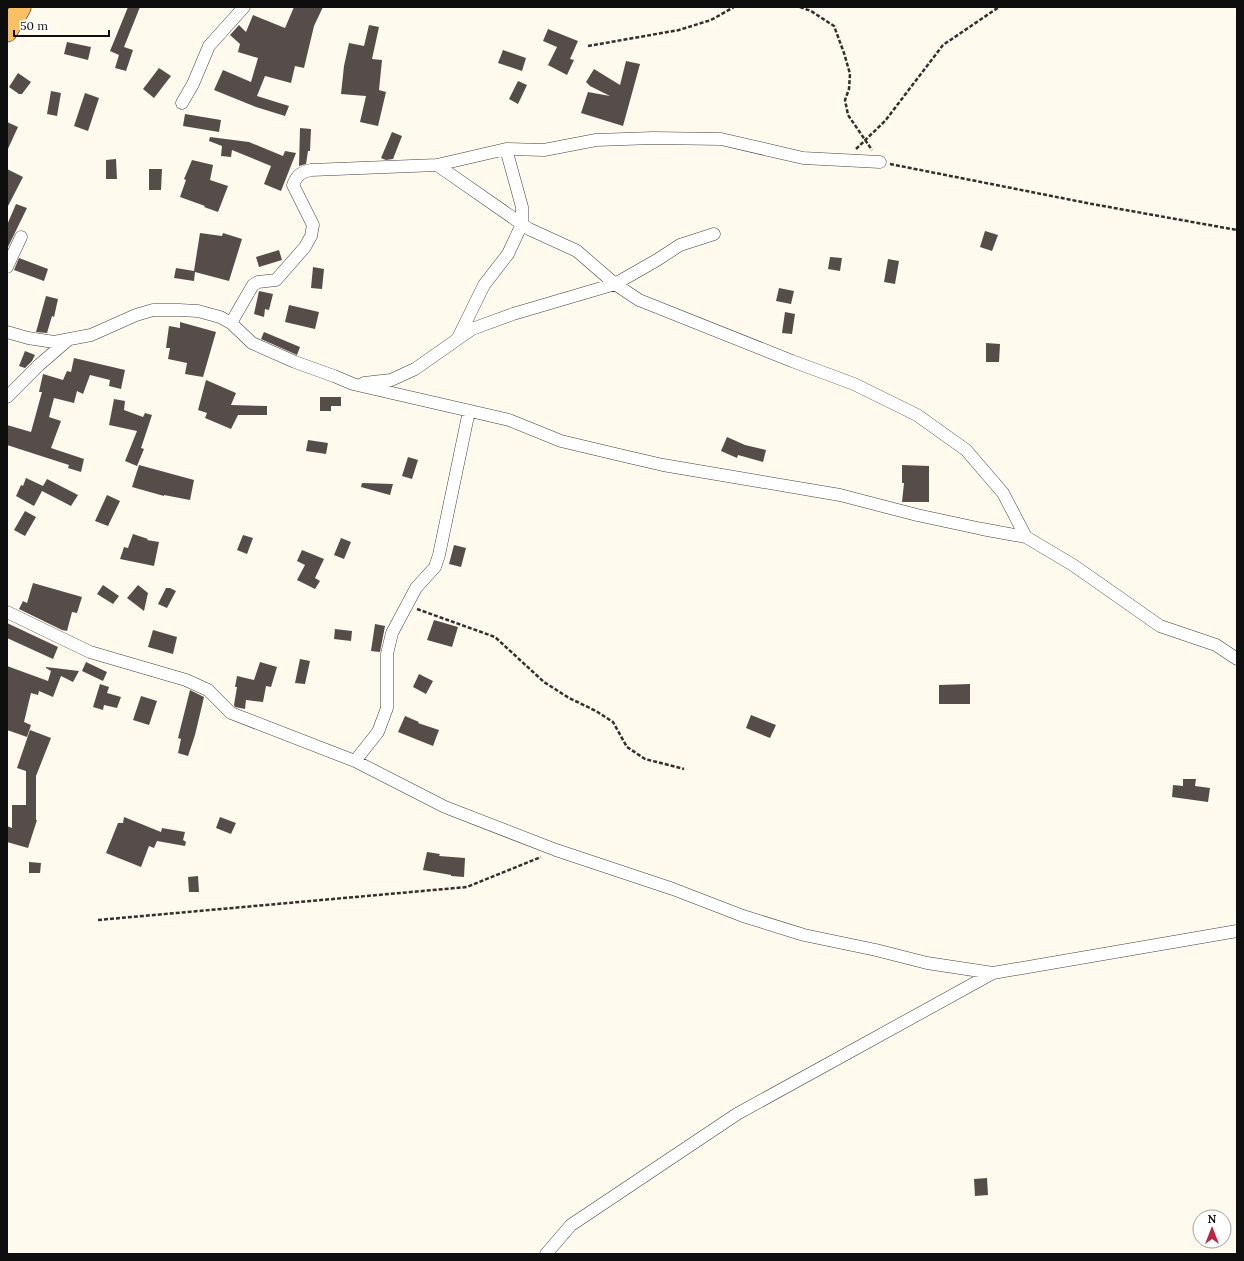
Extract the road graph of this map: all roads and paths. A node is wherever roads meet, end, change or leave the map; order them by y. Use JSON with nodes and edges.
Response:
{"nodes":[{"id":1,"x":21,"y":7,"type":"edge"},
{"id":2,"x":244,"y":7,"type":"edge"},
{"id":3,"x":734,"y":7,"type":"edge"},
{"id":4,"x":800,"y":7,"type":"edge"},
{"id":5,"x":999,"y":7,"type":"edge"},
{"id":6,"x":7,"y":32,"type":"edge"},
{"id":7,"x":588,"y":46,"type":"dead end"},
{"id":8,"x":182,"y":103,"type":"dead end"},
{"id":9,"x":866,"y":140,"type":"junction"},
{"id":10,"x":506,"y":149,"type":"junction"},
{"id":11,"x":844,"y":160,"type":"junction"},
{"id":12,"x":880,"y":162,"type":"junction"},
{"id":13,"x":437,"y":165,"type":"junction"},
{"id":14,"x":522,"y":224,"type":"junction"},
{"id":15,"x":1237,"y":230,"type":"edge"},
{"id":16,"x":714,"y":234,"type":"dead end"},
{"id":17,"x":21,"y":237,"type":"dead end"},
{"id":18,"x":7,"y":267,"type":"edge"},
{"id":19,"x":615,"y":284,"type":"junction"},
{"id":20,"x":231,"y":323,"type":"junction"},
{"id":21,"x":7,"y":332,"type":"edge"},
{"id":22,"x":69,"y":339,"type":"junction"},
{"id":23,"x":457,"y":339,"type":"junction"},
{"id":24,"x":353,"y":384,"type":"junction"},
{"id":25,"x":7,"y":397,"type":"edge"},
{"id":26,"x":469,"y":411,"type":"junction"},
{"id":27,"x":1026,"y":537,"type":"junction"},
{"id":28,"x":407,"y":605,"type":"junction"},
{"id":29,"x":7,"y":612,"type":"edge"},
{"id":30,"x":1237,"y":659,"type":"edge"},
{"id":31,"x":355,"y":761,"type":"junction"},
{"id":32,"x":684,"y":769,"type":"dead end"},
{"id":33,"x":556,"y":850,"type":"junction"},
{"id":34,"x":98,"y":920,"type":"dead end"},
{"id":35,"x":1237,"y":932,"type":"edge"},
{"id":36,"x":993,"y":973,"type":"junction"},
{"id":37,"x":546,"y":1254,"type":"edge"}],
"edges":[{"from":1,"to":6,"type":"main road"},
{"from":2,"to":8,"type":"street"},
{"from":3,"to":7,"type":"path"},
{"from":4,"to":9,"type":"path"},
{"from":5,"to":9,"type":"path"},
{"from":9,"to":11,"type":"path"},
{"from":9,"to":12,"type":"path"},
{"from":10,"to":11,"type":"street"},
{"from":10,"to":13,"type":"street"},
{"from":10,"to":14,"type":"street"},
{"from":11,"to":12,"type":"street"},
{"from":12,"to":15,"type":"path"},
{"from":13,"to":14,"type":"street"},
{"from":13,"to":20,"type":"street"},
{"from":14,"to":19,"type":"street"},
{"from":14,"to":23,"type":"street"},
{"from":16,"to":19,"type":"street"},
{"from":17,"to":18,"type":"street"},
{"from":19,"to":23,"type":"street"},
{"from":19,"to":27,"type":"street"},
{"from":20,"to":22,"type":"street"},
{"from":20,"to":24,"type":"street"},
{"from":21,"to":22,"type":"street"},
{"from":22,"to":25,"type":"street"},
{"from":23,"to":24,"type":"street"},
{"from":24,"to":26,"type":"street"},
{"from":26,"to":27,"type":"street"},
{"from":26,"to":28,"type":"street"},
{"from":27,"to":30,"type":"street"},
{"from":28,"to":31,"type":"street"},
{"from":28,"to":32,"type":"path"},
{"from":29,"to":31,"type":"street"},
{"from":31,"to":33,"type":"street"},
{"from":33,"to":34,"type":"path"},
{"from":33,"to":36,"type":"street"},
{"from":35,"to":36,"type":"street"},
{"from":36,"to":37,"type":"street"}]}
